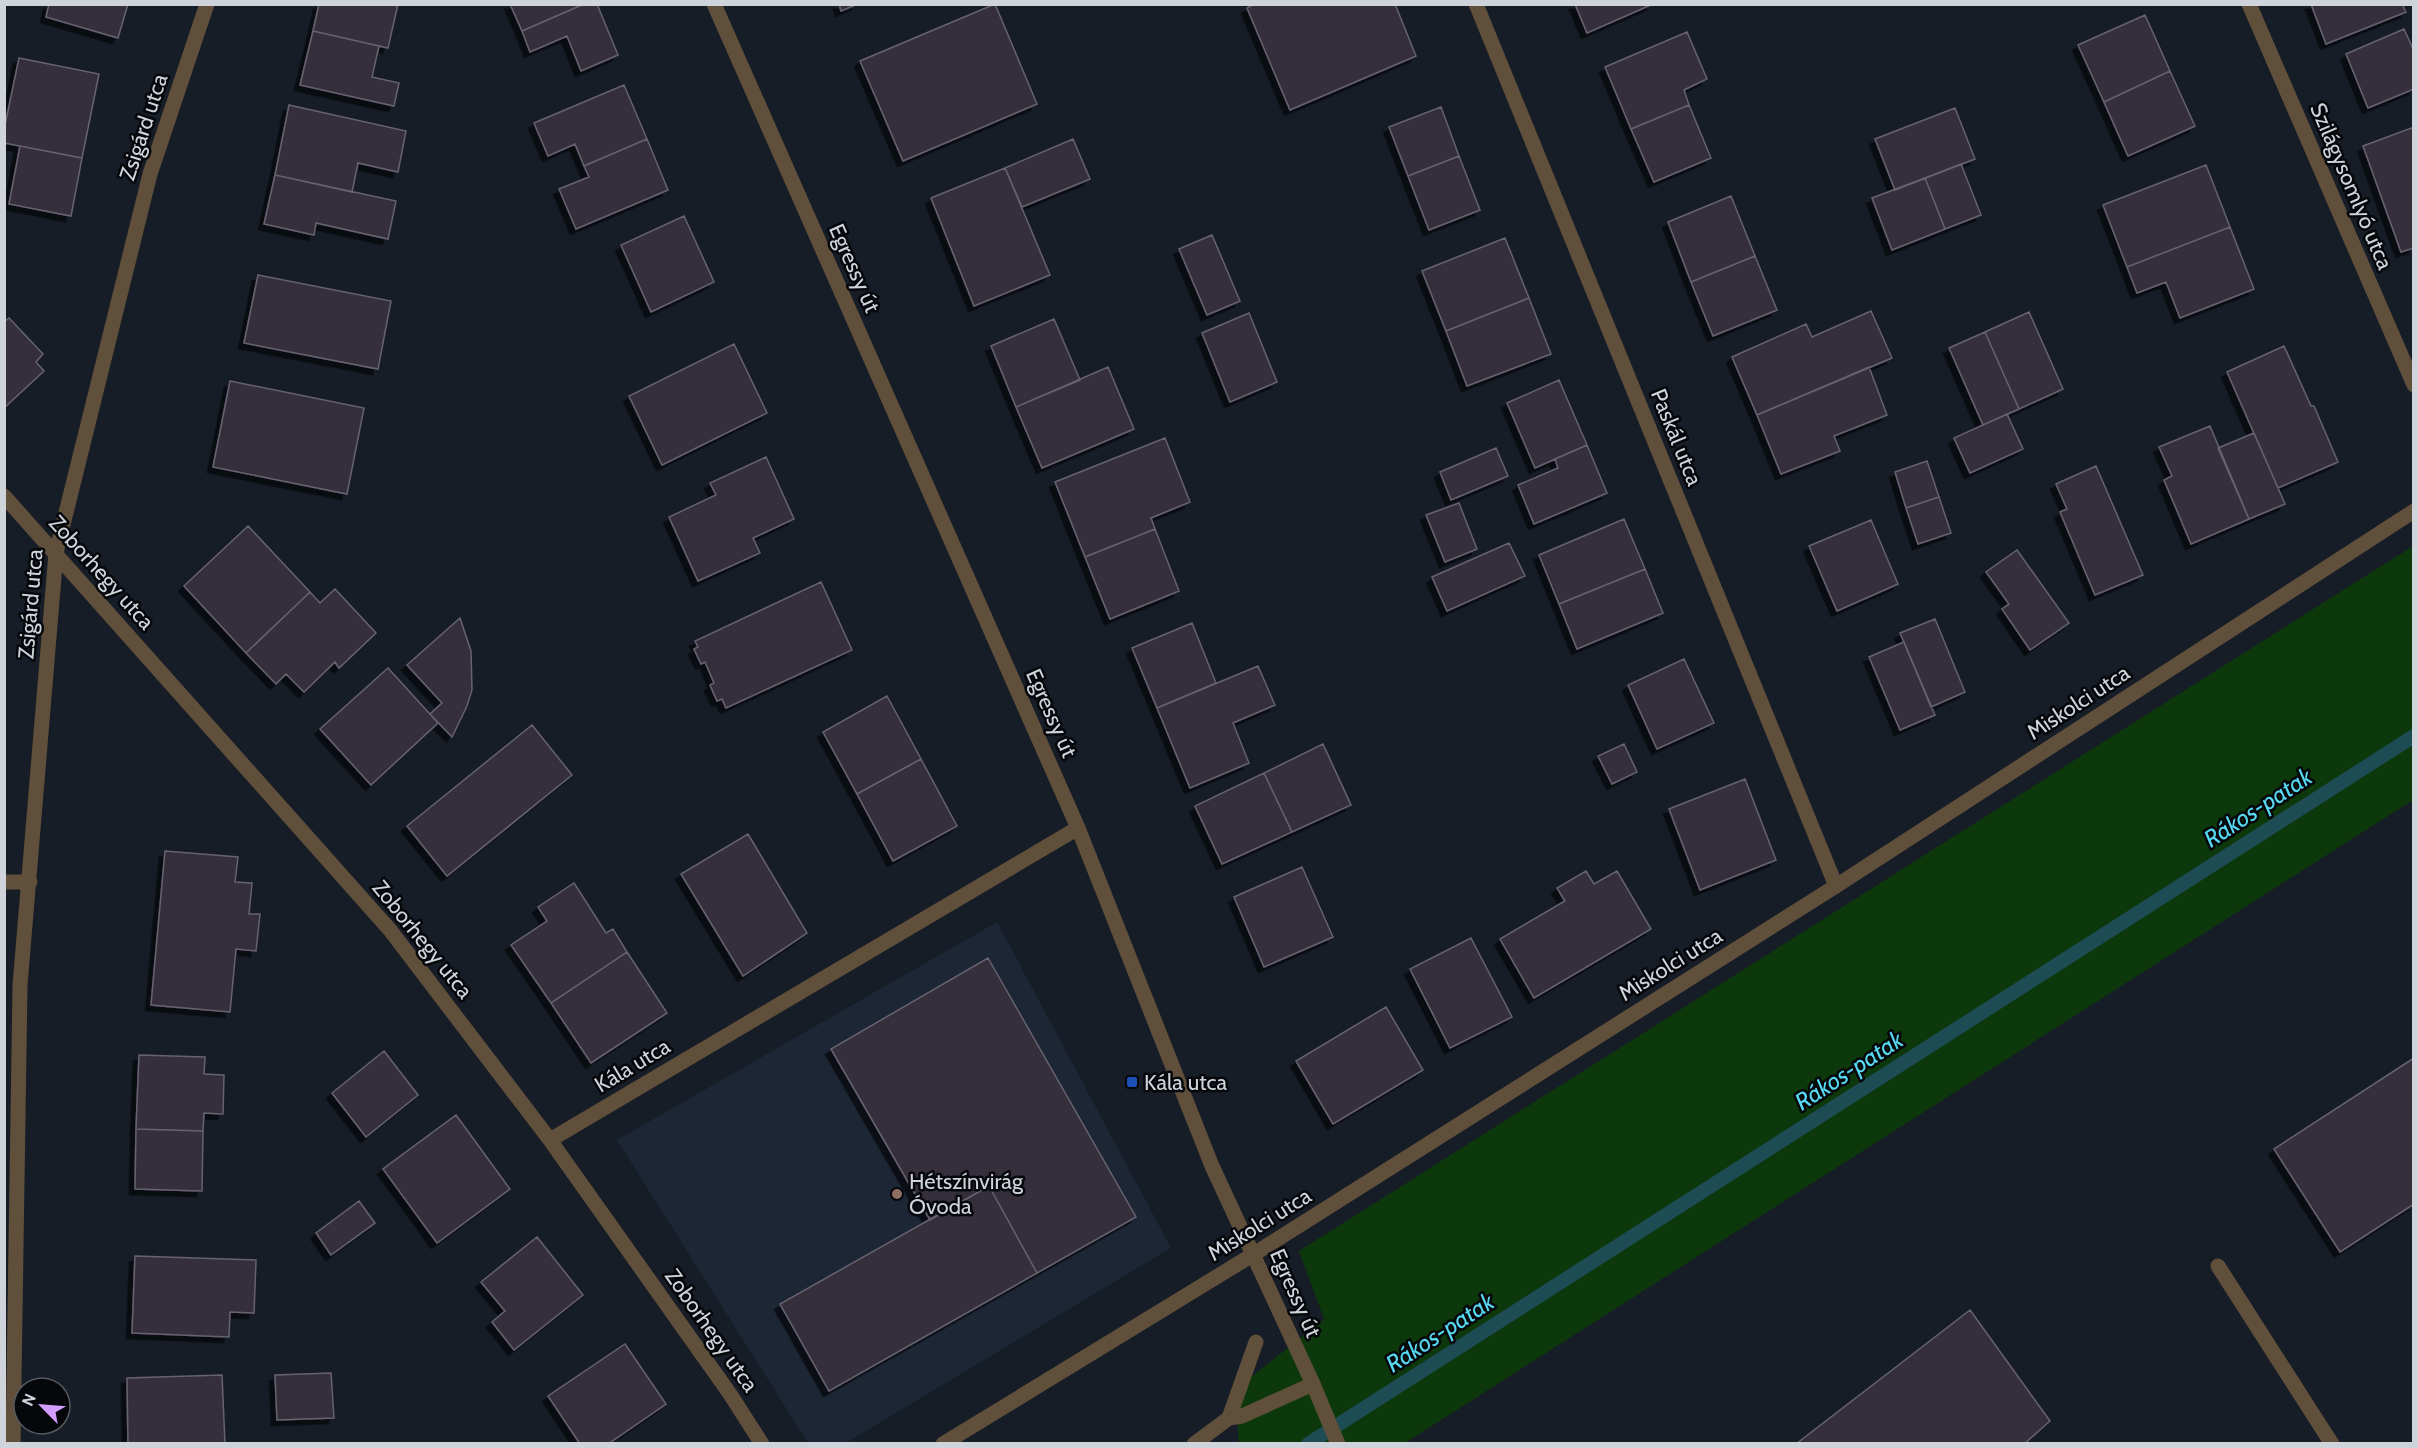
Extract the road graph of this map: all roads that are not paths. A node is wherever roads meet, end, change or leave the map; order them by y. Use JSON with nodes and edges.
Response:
{"nodes":[{"id":1,"x":207,"y":4,"type":"edge"},
{"id":2,"x":714,"y":4,"type":"edge"},
{"id":3,"x":1476,"y":4,"type":"edge"},
{"id":4,"x":2249,"y":4,"type":"edge"},
{"id":5,"x":2414,"y":385,"type":"edge"},
{"id":6,"x":4,"y":496,"type":"edge"},
{"id":7,"x":2414,"y":511,"type":"edge"},
{"id":8,"x":56,"y":553,"type":"junction"},
{"id":9,"x":1078,"y":828,"type":"junction"},
{"id":10,"x":4,"y":882,"type":"edge"},
{"id":11,"x":30,"y":882,"type":"junction"},
{"id":12,"x":1836,"y":886,"type":"junction"},
{"id":13,"x":550,"y":1140,"type":"junction"},
{"id":14,"x":1254,"y":1254,"type":"junction"},
{"id":15,"x":2218,"y":1266,"type":"dead end"},
{"id":16,"x":1256,"y":1342,"type":"dead end"},
{"id":17,"x":1315,"y":1389,"type":"junction"},
{"id":18,"x":1229,"y":1418,"type":"junction"},
{"id":19,"x":13,"y":1443,"type":"edge"},
{"id":20,"x":762,"y":1443,"type":"edge"},
{"id":21,"x":942,"y":1443,"type":"edge"},
{"id":22,"x":1194,"y":1443,"type":"edge"},
{"id":23,"x":1338,"y":1443,"type":"edge"},
{"id":24,"x":2332,"y":1443,"type":"edge"}],
"edges":[{"from":1,"to":8,"type":"street","name":"Zsigárd utca"},
{"from":2,"to":9,"type":"street","name":"Egressy út"},
{"from":3,"to":12,"type":"street","name":"Paskál utca"},
{"from":4,"to":5,"type":"street","name":"Szilágysomlyó utca"},
{"from":6,"to":8,"type":"street","name":"Zoborhegy utca"},
{"from":7,"to":12,"type":"street","name":"Miskolci utca"},
{"from":8,"to":11,"type":"street","name":"Zsigárd utca"},
{"from":8,"to":13,"type":"street","name":"Zoborhegy utca"},
{"from":9,"to":13,"type":"street","name":"Kála utca"},
{"from":9,"to":14,"type":"street","name":"Egressy út"},
{"from":10,"to":11,"type":"street"},
{"from":11,"to":19,"type":"street","name":"Zsigárd utca"},
{"from":12,"to":14,"type":"street","name":"Miskolci utca"},
{"from":13,"to":20,"type":"street","name":"Zoborhegy utca"},
{"from":14,"to":17,"type":"street","name":"Egressy út"},
{"from":14,"to":21,"type":"street","name":"Miskolci utca"},
{"from":15,"to":24,"type":"street"},
{"from":16,"to":18,"type":"street"},
{"from":17,"to":18,"type":"street"},
{"from":17,"to":23,"type":"street","name":"Egressy út"},
{"from":18,"to":22,"type":"street"}]}
